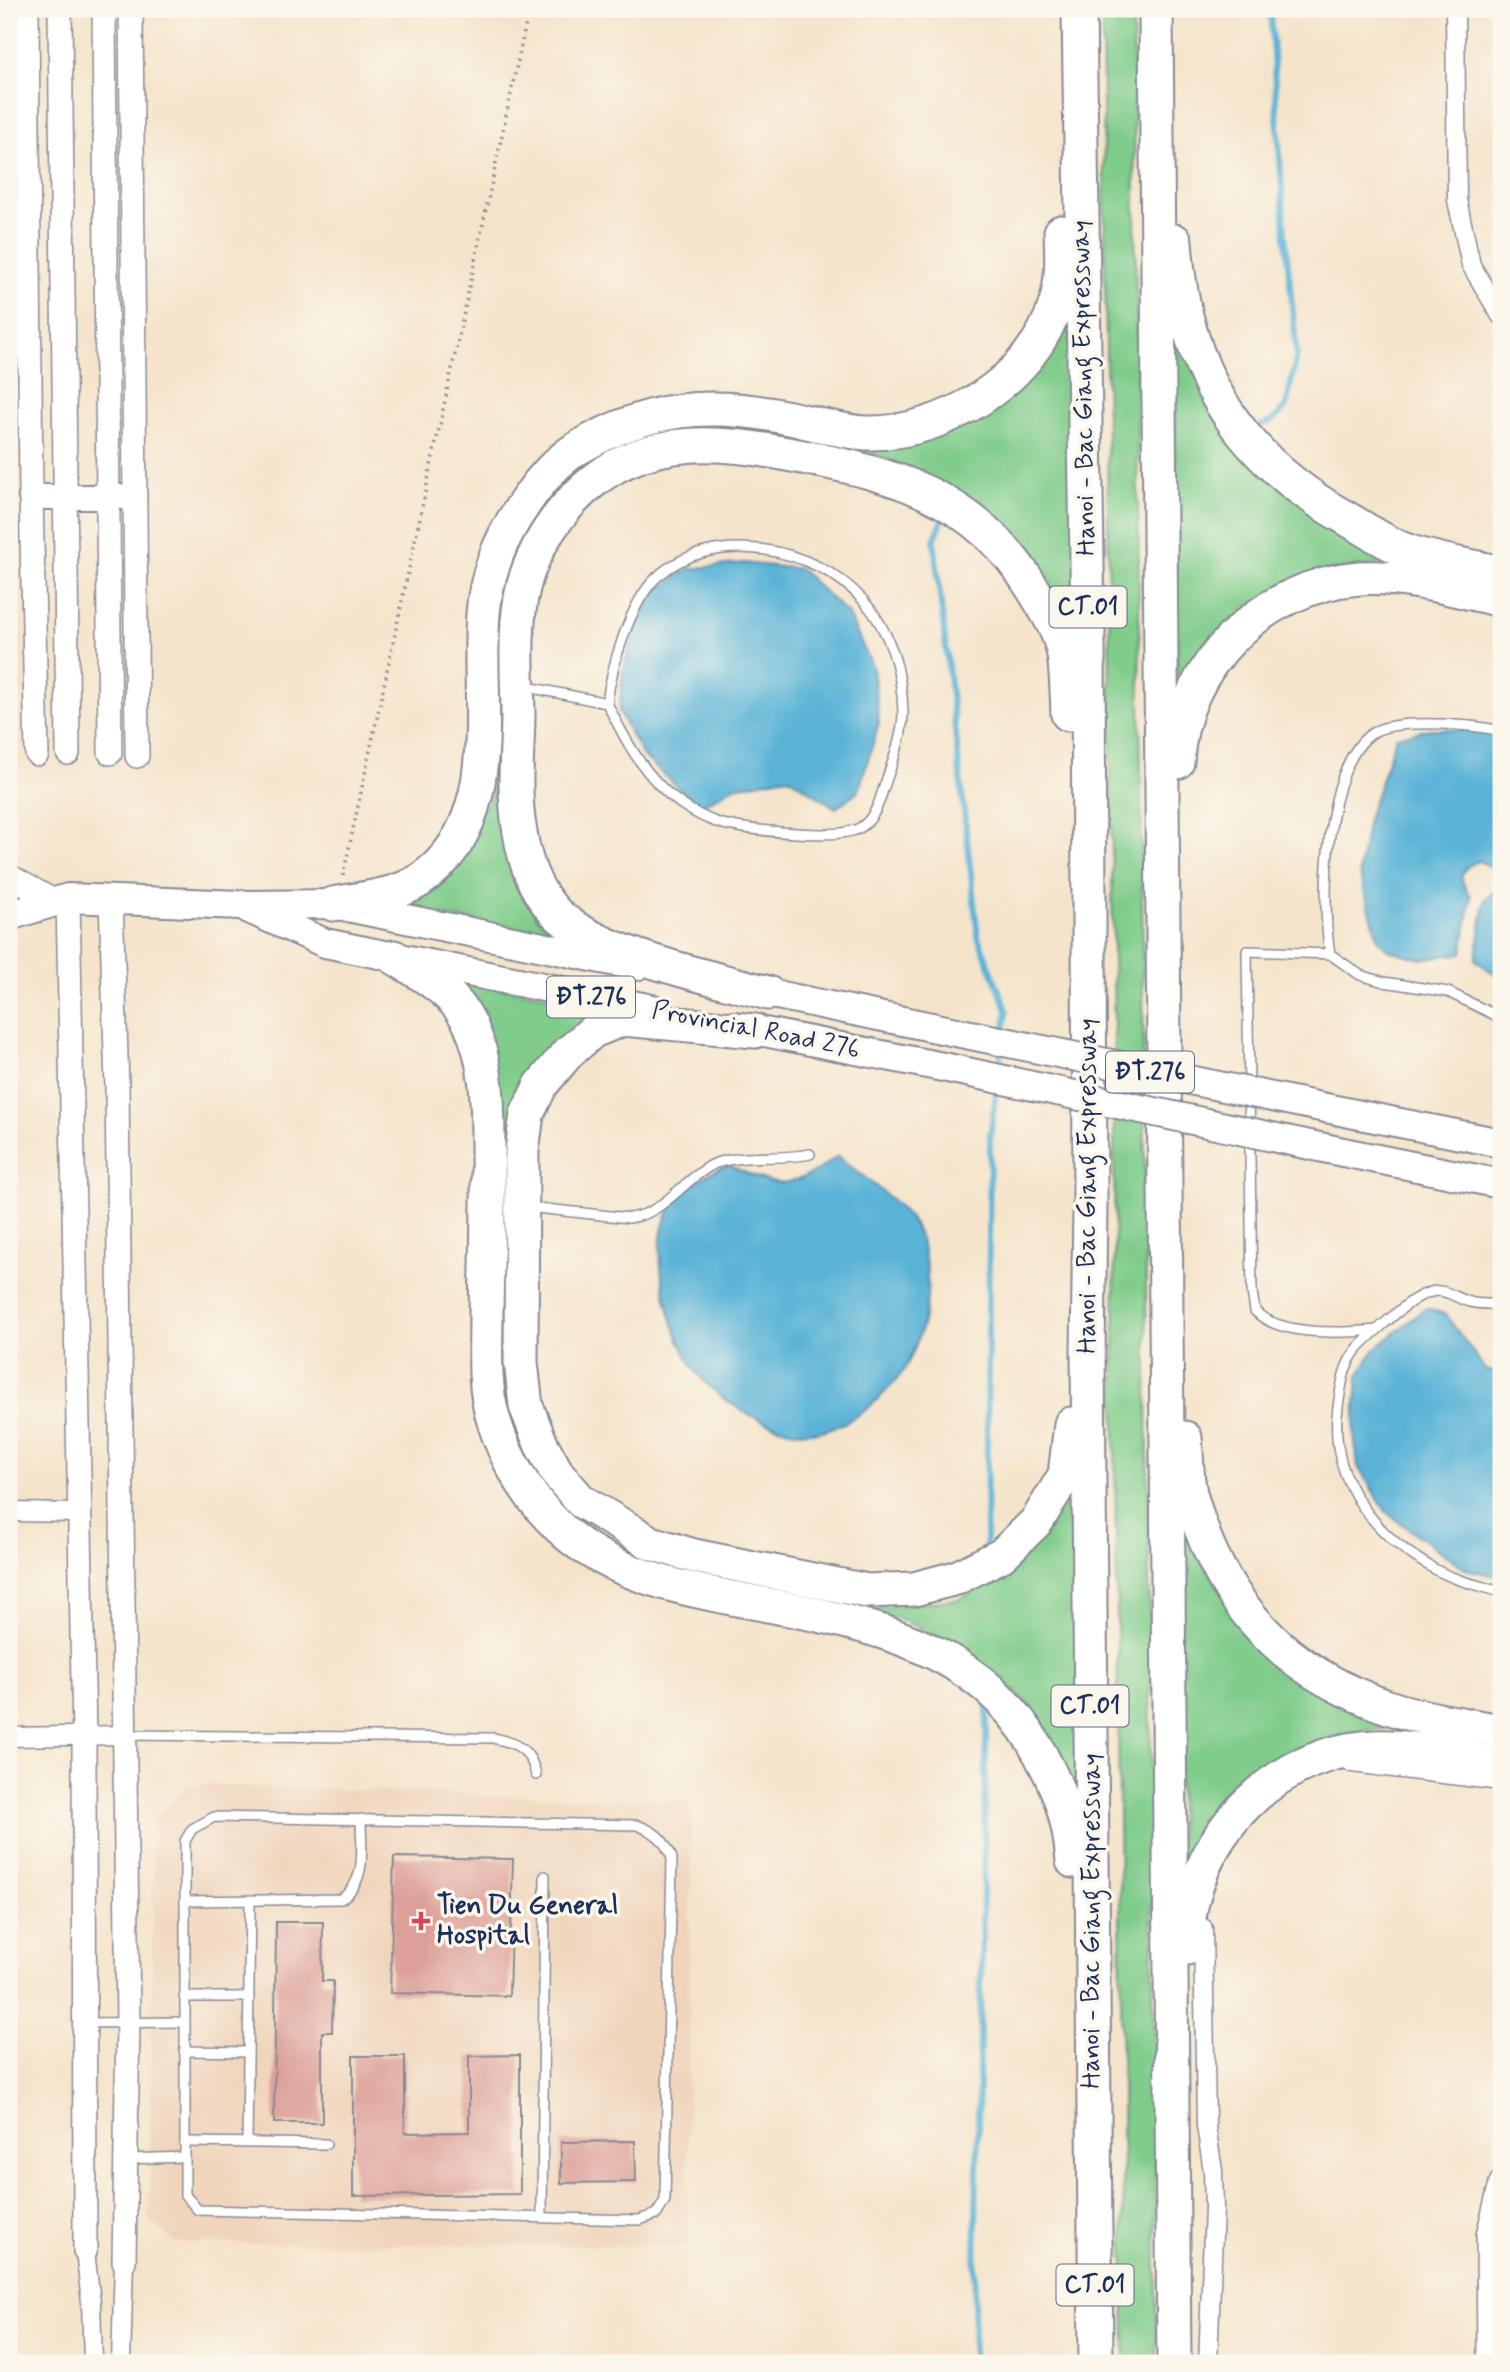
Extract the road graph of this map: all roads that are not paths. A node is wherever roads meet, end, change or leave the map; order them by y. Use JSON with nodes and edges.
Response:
{"nodes":[{"id":1,"x":27,"y":9,"type":"edge"},
{"id":2,"x":60,"y":9,"type":"edge"},
{"id":3,"x":104,"y":9,"type":"edge"},
{"id":4,"x":131,"y":9,"type":"edge"},
{"id":5,"x":1060,"y":9,"type":"edge"},
{"id":6,"x":1079,"y":9,"type":"edge"},
{"id":7,"x":1156,"y":9,"type":"edge"},
{"id":8,"x":1167,"y":9,"type":"edge"},
{"id":9,"x":1455,"y":9,"type":"edge"},
{"id":10,"x":1501,"y":316,"type":"edge"},
{"id":11,"x":31,"y":496,"type":"junction"},
{"id":12,"x":65,"y":497,"type":"junction"},
{"id":13,"x":107,"y":497,"type":"junction"},
{"id":14,"x":134,"y":497,"type":"junction"},
{"id":15,"x":1501,"y":573,"type":"edge"},
{"id":16,"x":1501,"y":600,"type":"edge"},
{"id":17,"x":518,"y":685,"type":"junction"},
{"id":18,"x":607,"y":704,"type":"junction"},
{"id":19,"x":1501,"y":731,"type":"edge"},
{"id":20,"x":68,"y":753,"type":"dead end"},
{"id":21,"x":110,"y":753,"type":"dead end"},
{"id":22,"x":37,"y":754,"type":"dead end"},
{"id":23,"x":137,"y":756,"type":"dead end"},
{"id":24,"x":9,"y":876,"type":"edge"},
{"id":25,"x":60,"y":899,"type":"junction"},
{"id":26,"x":111,"y":899,"type":"junction"},
{"id":27,"x":335,"y":903,"type":"junction"},
{"id":28,"x":240,"y":905,"type":"junction"},
{"id":29,"x":9,"y":916,"type":"edge"},
{"id":30,"x":1088,"y":924,"type":"junction"},
{"id":31,"x":1330,"y":954,"type":"junction"},
{"id":32,"x":394,"y":957,"type":"junction"},
{"id":33,"x":1164,"y":977,"type":"junction"},
{"id":34,"x":768,"y":993,"type":"junction"},
{"id":35,"x":1501,"y":1018,"type":"edge"},
{"id":36,"x":755,"y":1031,"type":"junction"},
{"id":37,"x":1501,"y":1143,"type":"edge"},
{"id":38,"x":810,"y":1154,"type":"dead end"},
{"id":39,"x":1501,"y":1184,"type":"edge"},
{"id":40,"x":1163,"y":1192,"type":"junction"},
{"id":41,"x":1090,"y":1206,"type":"junction"},
{"id":42,"x":522,"y":1207,"type":"junction"},
{"id":43,"x":1501,"y":1305,"type":"edge"},
{"id":44,"x":1376,"y":1330,"type":"junction"},
{"id":45,"x":9,"y":1512,"type":"edge"},
{"id":46,"x":80,"y":1513,"type":"junction"},
{"id":47,"x":1501,"y":1592,"type":"edge"},
{"id":48,"x":1501,"y":1731,"type":"edge"},
{"id":49,"x":123,"y":1735,"type":"junction"},
{"id":50,"x":84,"y":1736,"type":"junction"},
{"id":51,"x":9,"y":1737,"type":"edge"},
{"id":52,"x":1501,"y":1765,"type":"edge"},
{"id":53,"x":536,"y":1775,"type":"dead end"},
{"id":54,"x":1501,"y":1781,"type":"edge"},
{"id":55,"x":361,"y":1819,"type":"junction"},
{"id":56,"x":545,"y":1876,"type":"dead end"},
{"id":57,"x":250,"y":1900,"type":"junction"},
{"id":58,"x":184,"y":1901,"type":"junction"},
{"id":59,"x":184,"y":1997,"type":"junction"},
{"id":60,"x":249,"y":1997,"type":"junction"},
{"id":61,"x":184,"y":2022,"type":"junction"},
{"id":62,"x":82,"y":2023,"type":"junction"},
{"id":63,"x":128,"y":2024,"type":"junction"},
{"id":64,"x":184,"y":2051,"type":"junction"},
{"id":65,"x":248,"y":2052,"type":"junction"},
{"id":66,"x":1171,"y":2086,"type":"junction"},
{"id":67,"x":185,"y":2143,"type":"junction"},
{"id":68,"x":247,"y":2143,"type":"junction"},
{"id":69,"x":326,"y":2144,"type":"dead end"},
{"id":70,"x":185,"y":2157,"type":"junction"},
{"id":71,"x":125,"y":2159,"type":"junction"},
{"id":72,"x":1501,"y":2183,"type":"edge"},
{"id":73,"x":1094,"y":2206,"type":"junction"},
{"id":74,"x":542,"y":2218,"type":"junction"},
{"id":75,"x":85,"y":2251,"type":"joint"},
{"id":76,"x":124,"y":2261,"type":"joint"},
{"id":77,"x":93,"y":2363,"type":"edge"},
{"id":78,"x":121,"y":2363,"type":"edge"},
{"id":79,"x":1096,"y":2363,"type":"edge"},
{"id":80,"x":1174,"y":2363,"type":"edge"},
{"id":81,"x":1191,"y":2363,"type":"edge"},
{"id":82,"x":1208,"y":2363,"type":"edge"},
{"id":83,"x":1489,"y":2363,"type":"edge"}],
"edges":[{"from":1,"to":11,"type":"street"},
{"from":2,"to":12,"type":"street"},
{"from":3,"to":13,"type":"street"},
{"from":4,"to":14,"type":"street"},
{"from":5,"to":27,"type":"highway"},
{"from":6,"to":30,"type":"highway","name":"Hanoi - Bac Giang Expressway","number":"CT.01"},
{"from":7,"to":33,"type":"highway","number":"CT.01"},
{"from":8,"to":15,"type":"highway"},
{"from":9,"to":10,"type":"street"},
{"from":11,"to":12,"type":"main road"},
{"from":11,"to":22,"type":"street"},
{"from":12,"to":13,"type":"main road"},
{"from":12,"to":20,"type":"street"},
{"from":13,"to":14,"type":"main road"},
{"from":13,"to":21,"type":"street"},
{"from":14,"to":23,"type":"street"},
{"from":16,"to":33,"type":"highway"},
{"from":17,"to":18,"type":"lane"},
{"from":17,"to":30,"type":"highway"},
{"from":17,"to":34,"type":"highway"},
{"from":18,"to":18,"type":"lane"},
{"from":19,"to":31,"type":"lane"},
{"from":24,"to":25,"type":"street"},
{"from":25,"to":26,"type":"main road","name":"Provincial Road 276","number":"ĐT.276"},
{"from":25,"to":29,"type":"main road","name":"Provincial Road 276","number":"ĐT.276"},
{"from":25,"to":46,"type":"street"},
{"from":26,"to":28,"type":"main road","name":"Provincial Road 276","number":"ĐT.276"},
{"from":26,"to":49,"type":"street"},
{"from":27,"to":28,"type":"main road","name":"Provincial Road 276","number":"ĐT.276"},
{"from":27,"to":34,"type":"main road","name":"Provincial Road 276","number":"ĐT.276"},
{"from":28,"to":32,"type":"main road","name":"Provincial Road 276","number":"ĐT.276"},
{"from":30,"to":41,"type":"highway","name":"Hanoi - Bac Giang Expressway","number":"CT.01"},
{"from":31,"to":35,"type":"lane"},
{"from":31,"to":44,"type":"lane"},
{"from":32,"to":36,"type":"main road","name":"Provincial Road 276","number":"ĐT.276"},
{"from":32,"to":73,"type":"highway"},
{"from":33,"to":40,"type":"highway","number":"CT.01"},
{"from":34,"to":37,"type":"main road","name":"Provincial Road 276","number":"ĐT.276","bridge":true},
{"from":36,"to":39,"type":"main road","name":"Provincial Road 276","number":"ĐT.276","bridge":true},
{"from":36,"to":42,"type":"highway"},
{"from":38,"to":42,"type":"lane"},
{"from":40,"to":48,"type":"highway"},
{"from":40,"to":66,"type":"highway","number":"CT.01"},
{"from":41,"to":42,"type":"highway"},
{"from":41,"to":73,"type":"highway","name":"Hanoi - Bac Giang Expressway","number":"CT.01"},
{"from":43,"to":44,"type":"lane"},
{"from":44,"to":47,"type":"lane"},
{"from":45,"to":46,"type":"street"},
{"from":46,"to":50,"type":"street"},
{"from":49,"to":50,"type":"street"},
{"from":49,"to":53,"type":"lane"},
{"from":49,"to":63,"type":"street"},
{"from":50,"to":51,"type":"street"},
{"from":50,"to":62,"type":"street"},
{"from":52,"to":66,"type":"highway"},
{"from":54,"to":82,"type":"street"},
{"from":55,"to":57,"type":"lane"},
{"from":55,"to":58,"type":"lane"},
{"from":55,"to":74,"type":"lane"},
{"from":56,"to":74,"type":"lane"},
{"from":57,"to":58,"type":"lane"},
{"from":57,"to":60,"type":"lane"},
{"from":58,"to":59,"type":"lane"},
{"from":59,"to":60,"type":"lane"},
{"from":59,"to":61,"type":"lane"},
{"from":60,"to":65,"type":"lane"},
{"from":61,"to":63,"type":"lane"},
{"from":61,"to":64,"type":"lane"},
{"from":62,"to":63,"type":"lane"},
{"from":62,"to":75,"type":"street"},
{"from":63,"to":71,"type":"street"},
{"from":64,"to":65,"type":"lane"},
{"from":64,"to":67,"type":"lane"},
{"from":65,"to":68,"type":"lane"},
{"from":66,"to":80,"type":"highway","number":"CT.01"},
{"from":66,"to":81,"type":"highway"},
{"from":67,"to":68,"type":"lane"},
{"from":67,"to":70,"type":"lane"},
{"from":68,"to":69,"type":"lane"},
{"from":70,"to":71,"type":"lane"},
{"from":70,"to":74,"type":"lane"},
{"from":71,"to":76,"type":"street"},
{"from":72,"to":83,"type":"street"},
{"from":73,"to":79,"type":"highway","name":"Hanoi - Bac Giang Expressway","number":"CT.01"},
{"from":75,"to":77,"type":"street"},
{"from":76,"to":78,"type":"street"}]}
